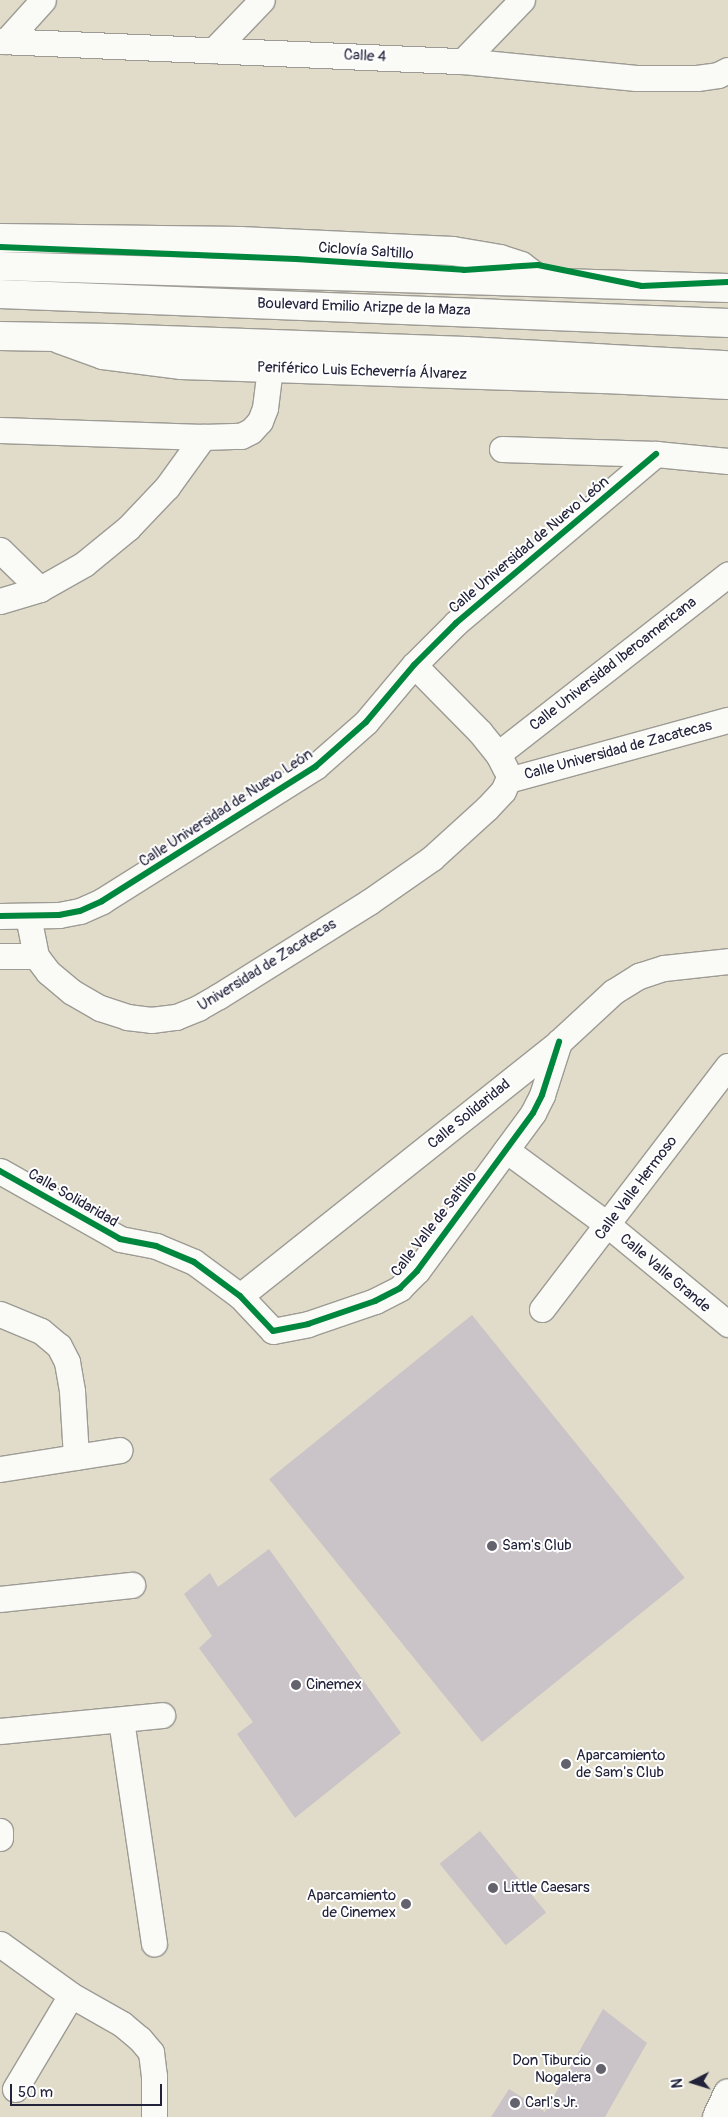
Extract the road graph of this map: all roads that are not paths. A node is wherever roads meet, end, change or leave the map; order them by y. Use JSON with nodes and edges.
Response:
{"nodes":[{"id":1,"x":43,"y":0,"type":"edge"},
{"id":2,"x":262,"y":0,"type":"edge"},
{"id":3,"x":522,"y":0,"type":"edge"},
{"id":4,"x":3,"y":41,"type":"edge"},
{"id":5,"x":214,"y":50,"type":"junction"},
{"id":6,"x":463,"y":61,"type":"junction"},
{"id":7,"x":728,"y":70,"type":"edge"},
{"id":8,"x":0,"y":238,"type":"edge"},
{"id":9,"x":0,"y":266,"type":"edge"},
{"id":10,"x":542,"y":282,"type":"junction"},
{"id":11,"x":728,"y":288,"type":"edge"},
{"id":12,"x":0,"y":294,"type":"edge"},
{"id":13,"x":728,"y":323,"type":"edge"},
{"id":14,"x":0,"y":336,"type":"edge"},
{"id":15,"x":54,"y":337,"type":"junction"},
{"id":16,"x":728,"y":365,"type":"edge"},
{"id":17,"x":270,"y":368,"type":"junction"},
{"id":18,"x":728,"y":386,"type":"edge"},
{"id":19,"x":0,"y":430,"type":"edge"},
{"id":20,"x":203,"y":437,"type":"junction"},
{"id":21,"x":502,"y":449,"type":"dead end"},
{"id":22,"x":656,"y":454,"type":"junction"},
{"id":23,"x":728,"y":461,"type":"edge"},
{"id":24,"x":0,"y":550,"type":"edge"},
{"id":25,"x":728,"y":574,"type":"edge"},
{"id":26,"x":40,"y":589,"type":"junction"},
{"id":27,"x":0,"y":602,"type":"edge"},
{"id":28,"x":414,"y":665,"type":"junction"},
{"id":29,"x":728,"y":720,"type":"edge"},
{"id":30,"x":498,"y":754,"type":"junction"},
{"id":31,"x":508,"y":780,"type":"junction"},
{"id":32,"x":0,"y":916,"type":"edge"},
{"id":33,"x":28,"y":916,"type":"junction"},
{"id":34,"x":0,"y":956,"type":"edge"},
{"id":35,"x":36,"y":956,"type":"junction"},
{"id":36,"x":728,"y":961,"type":"edge"},
{"id":37,"x":559,"y":1042,"type":"junction"},
{"id":38,"x":728,"y":1066,"type":"edge"},
{"id":39,"x":506,"y":1150,"type":"junction"},
{"id":40,"x":0,"y":1171,"type":"edge"},
{"id":41,"x":608,"y":1225,"type":"junction"},
{"id":42,"x":240,"y":1296,"type":"junction"},
{"id":43,"x":542,"y":1309,"type":"dead end"},
{"id":44,"x":0,"y":1314,"type":"edge"},
{"id":45,"x":728,"y":1324,"type":"edge"},
{"id":46,"x":120,"y":1450,"type":"dead end"},
{"id":47,"x":76,"y":1457,"type":"junction"},
{"id":48,"x":0,"y":1469,"type":"edge"},
{"id":49,"x":132,"y":1585,"type":"dead end"},
{"id":50,"x":0,"y":1599,"type":"edge"},
{"id":51,"x":162,"y":1715,"type":"dead end"},
{"id":52,"x":121,"y":1720,"type":"junction"},
{"id":53,"x":0,"y":1731,"type":"edge"},
{"id":54,"x":0,"y":1831,"type":"edge"},
{"id":55,"x":0,"y":1838,"type":"edge"},
{"id":56,"x":0,"y":1944,"type":"edge"},
{"id":57,"x":154,"y":1944,"type":"dead end"},
{"id":58,"x":71,"y":1995,"type":"junction"},
{"id":59,"x":15,"y":2089,"type":"dead end"},
{"id":60,"x":728,"y":2093,"type":"edge"},
{"id":61,"x":154,"y":2117,"type":"edge"},
{"id":62,"x":717,"y":2117,"type":"edge"}],
"edges":[{"from":1,"to":4,"type":"street"},
{"from":2,"to":5,"type":"street"},
{"from":3,"to":6,"type":"street"},
{"from":4,"to":5,"type":"street","name":"Calle 4"},
{"from":5,"to":6,"type":"street","name":"Calle 4"},
{"from":6,"to":7,"type":"street","name":"Calle 4"},
{"from":8,"to":10,"type":"main road"},
{"from":9,"to":10,"type":"main road"},
{"from":10,"to":11,"type":"main road"},
{"from":12,"to":13,"type":"main road","name":"Boulevard Emilio Arizpe de la Maza"},
{"from":14,"to":15,"type":"main road","name":"Periférico Luis Echeverría Álvarez"},
{"from":15,"to":16,"type":"main road"},
{"from":15,"to":17,"type":"main road","name":"Periférico Luis Echeverría Álvarez"},
{"from":17,"to":18,"type":"main road","name":"Periférico Luis Echeverría Álvarez"},
{"from":17,"to":20,"type":"street"},
{"from":19,"to":20,"type":"street"},
{"from":20,"to":26,"type":"street"},
{"from":21,"to":22,"type":"street"},
{"from":22,"to":23,"type":"street"},
{"from":22,"to":28,"type":"street","name":"Calle Universidad de Nuevo León"},
{"from":24,"to":26,"type":"street"},
{"from":25,"to":30,"type":"street","name":"Calle Universidad Iberoamericana"},
{"from":26,"to":27,"type":"street"},
{"from":28,"to":30,"type":"street"},
{"from":28,"to":33,"type":"street","name":"Calle Universidad de Nuevo León"},
{"from":29,"to":31,"type":"street","name":"Calle Universidad de Zacatecas"},
{"from":30,"to":31,"type":"street"},
{"from":31,"to":35,"type":"street","name":"Universidad de Zacatecas"},
{"from":32,"to":33,"type":"street","name":"Calle Universidad de Nuevo León"},
{"from":33,"to":35,"type":"street","name":"Universidad de Zacatecas"},
{"from":34,"to":35,"type":"street"},
{"from":36,"to":37,"type":"street","name":"Calle Valle de Saltillo"},
{"from":37,"to":39,"type":"street","name":"Calle Valle de Saltillo"},
{"from":37,"to":42,"type":"street","name":"Calle Solidaridad"},
{"from":38,"to":41,"type":"street","name":"Calle Valle Hermoso"},
{"from":39,"to":41,"type":"street","name":"Calle Valle Grande"},
{"from":39,"to":42,"type":"street","name":"Calle Valle de Saltillo"},
{"from":40,"to":42,"type":"street","name":"Calle Solidaridad"},
{"from":41,"to":43,"type":"street","name":"Calle Valle Hermoso"},
{"from":41,"to":45,"type":"street","name":"Calle Valle Grande"},
{"from":44,"to":47,"type":"street"},
{"from":46,"to":47,"type":"street"},
{"from":47,"to":48,"type":"street"},
{"from":49,"to":50,"type":"street"},
{"from":51,"to":52,"type":"street"},
{"from":52,"to":53,"type":"street"},
{"from":52,"to":57,"type":"street"},
{"from":54,"to":55,"type":"street"},
{"from":56,"to":58,"type":"street"},
{"from":58,"to":59,"type":"street"},
{"from":58,"to":61,"type":"street"},
{"from":60,"to":62,"type":"main road"}]}
